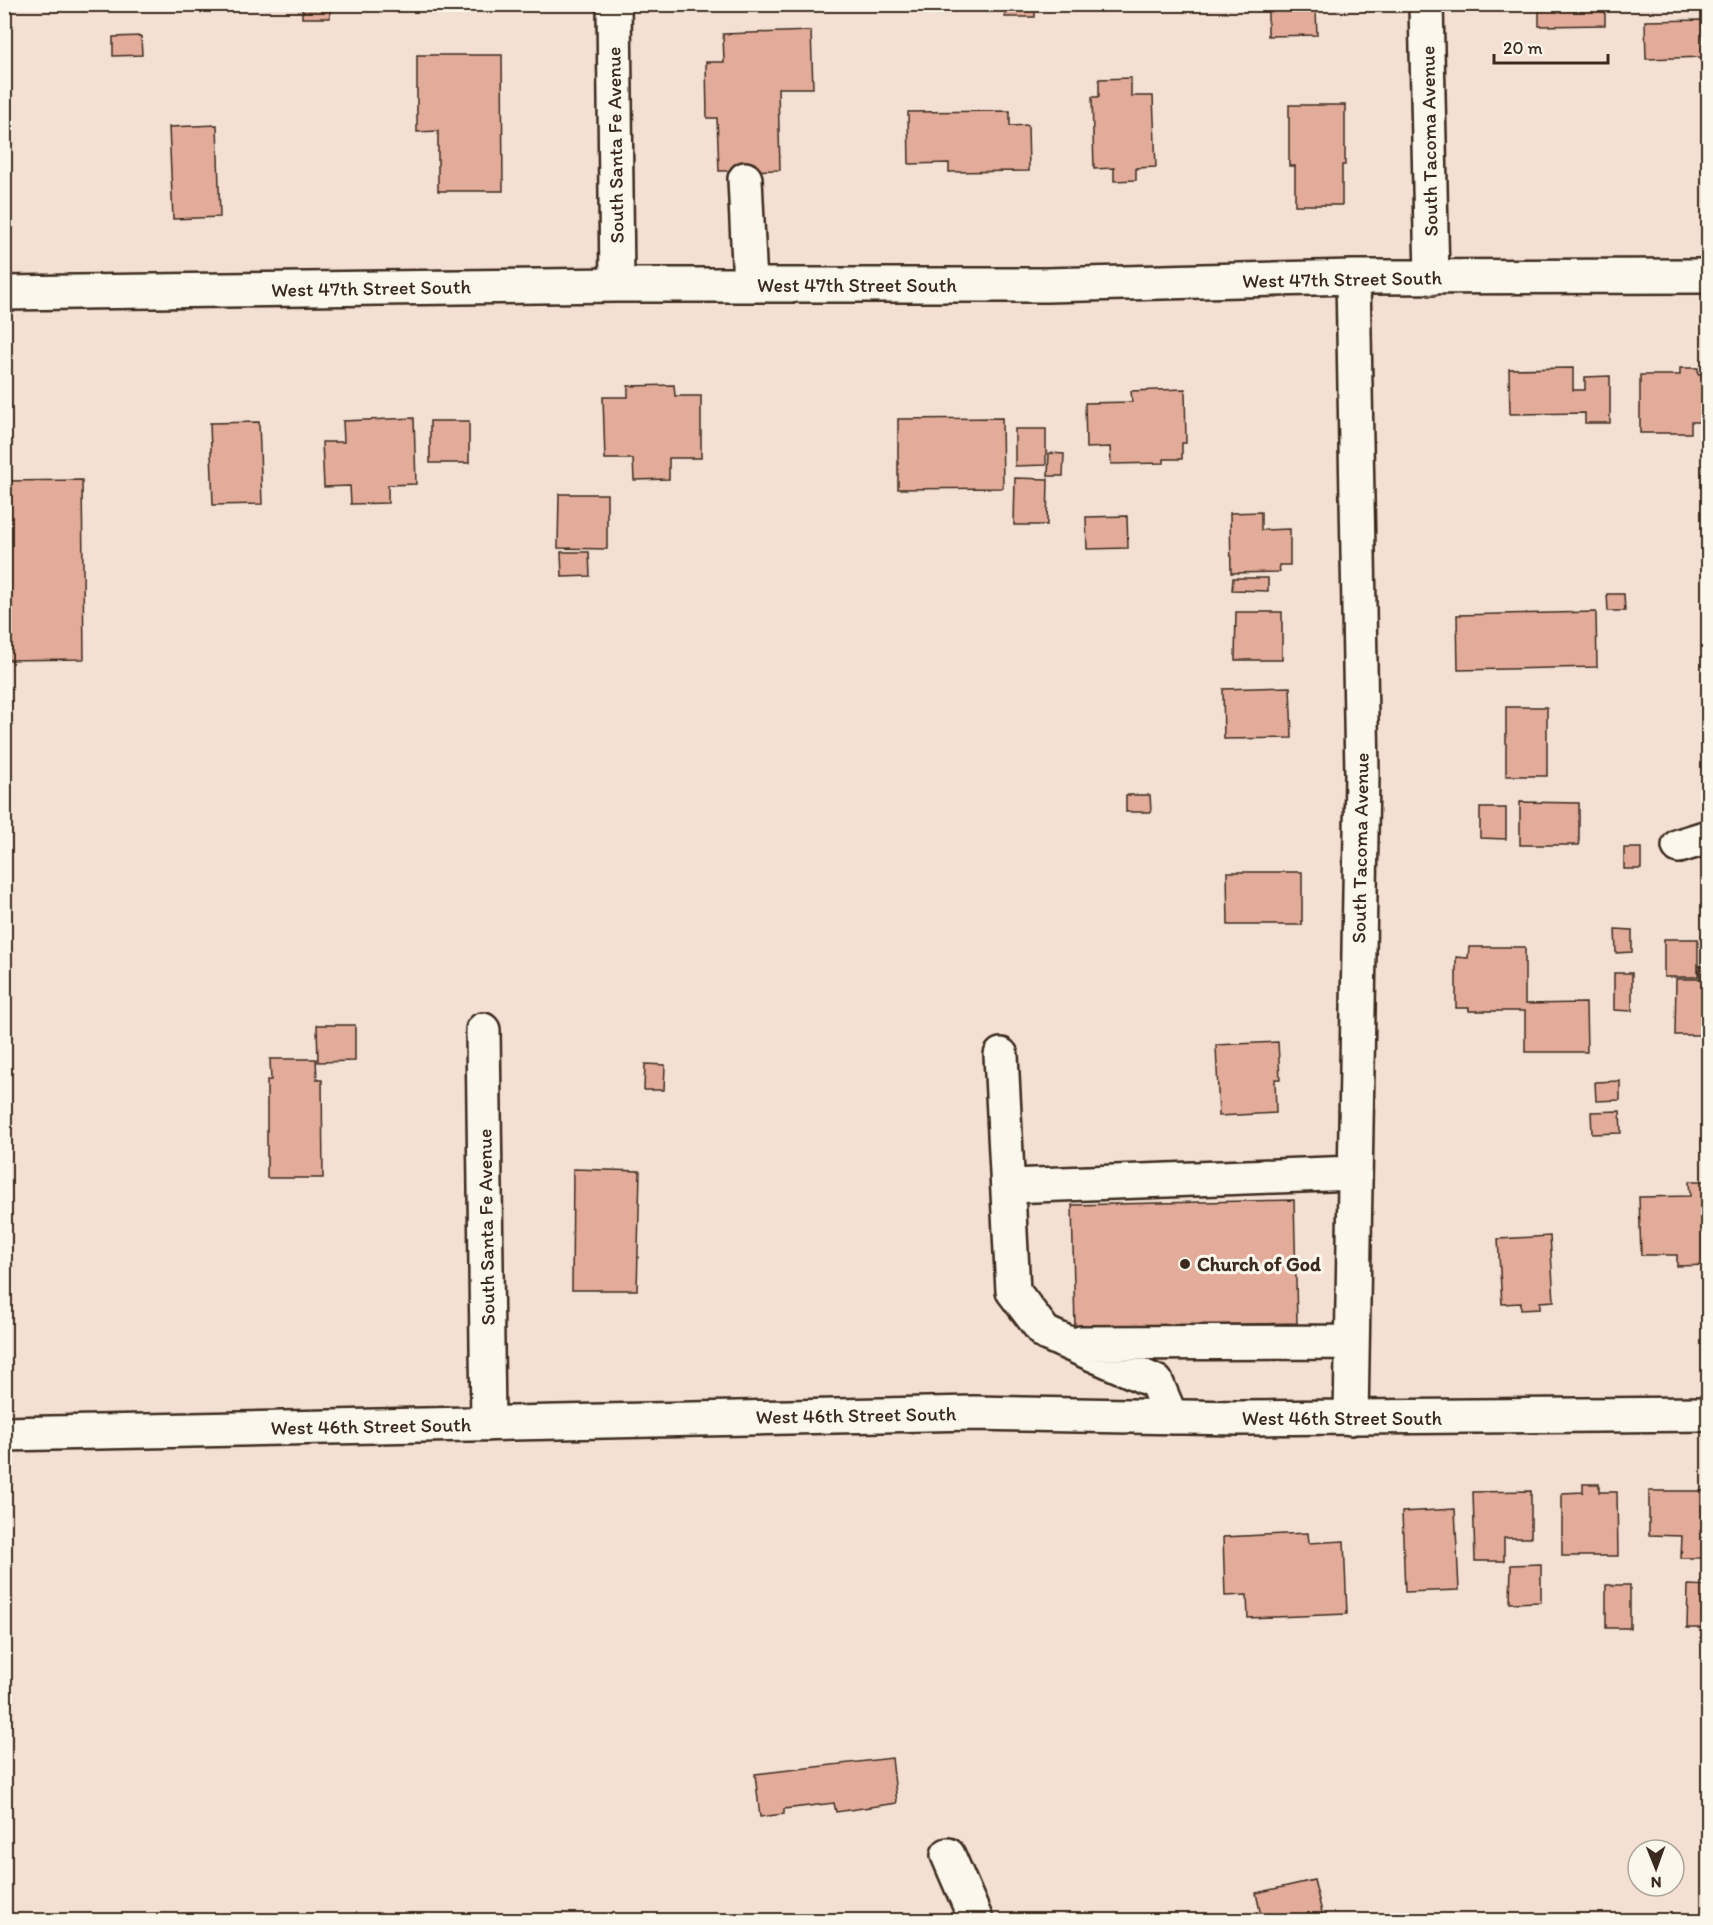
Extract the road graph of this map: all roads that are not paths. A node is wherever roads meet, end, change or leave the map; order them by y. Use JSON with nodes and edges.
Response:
{"nodes":[{"id":1,"x":614,"y":4,"type":"edge"},
{"id":2,"x":1426,"y":4,"type":"edge"},
{"id":3,"x":745,"y":179,"type":"dead end"},
{"id":4,"x":1708,"y":276,"type":"edge"},
{"id":5,"x":1353,"y":277,"type":"junction"},
{"id":6,"x":1432,"y":278,"type":"junction"},
{"id":7,"x":617,"y":285,"type":"junction"},
{"id":8,"x":750,"y":285,"type":"junction"},
{"id":9,"x":4,"y":293,"type":"edge"},
{"id":10,"x":483,"y":1030,"type":"dead end"},
{"id":11,"x":1001,"y":1055,"type":"dead end"},
{"id":12,"x":1354,"y":1173,"type":"junction"},
{"id":13,"x":1008,"y":1186,"type":"junction"},
{"id":14,"x":1352,"y":1342,"type":"junction"},
{"id":15,"x":1068,"y":1344,"type":"junction"},
{"id":16,"x":1708,"y":1414,"type":"edge"},
{"id":17,"x":1171,"y":1417,"type":"junction"},
{"id":18,"x":1351,"y":1418,"type":"junction"},
{"id":19,"x":488,"y":1424,"type":"junction"},
{"id":20,"x":4,"y":1434,"type":"edge"},
{"id":21,"x":948,"y":1855,"type":"dead end"},
{"id":22,"x":976,"y":1920,"type":"edge"}],
"edges":[{"from":1,"to":7,"type":"street","name":"South Santa Fe Avenue"},
{"from":2,"to":6,"type":"street","name":"South Tacoma Avenue"},
{"from":3,"to":8,"type":"street"},
{"from":4,"to":6,"type":"street","name":"West 47th Street South"},
{"from":5,"to":6,"type":"street","name":"West 47th Street South"},
{"from":5,"to":8,"type":"street","name":"West 47th Street South"},
{"from":5,"to":12,"type":"street","name":"South Tacoma Avenue"},
{"from":7,"to":8,"type":"street","name":"West 47th Street South"},
{"from":7,"to":9,"type":"street","name":"West 47th Street South"},
{"from":10,"to":19,"type":"street","name":"South Santa Fe Avenue"},
{"from":11,"to":13,"type":"street"},
{"from":12,"to":13,"type":"street"},
{"from":12,"to":14,"type":"street","name":"South Tacoma Avenue"},
{"from":13,"to":15,"type":"street"},
{"from":14,"to":15,"type":"street"},
{"from":14,"to":18,"type":"street","name":"South Tacoma Avenue"},
{"from":15,"to":17,"type":"street"},
{"from":16,"to":18,"type":"street","name":"West 46th Street South"},
{"from":17,"to":18,"type":"street","name":"West 46th Street South"},
{"from":17,"to":19,"type":"street","name":"West 46th Street South"},
{"from":19,"to":20,"type":"street","name":"West 46th Street South"},
{"from":21,"to":22,"type":"street"}]}
